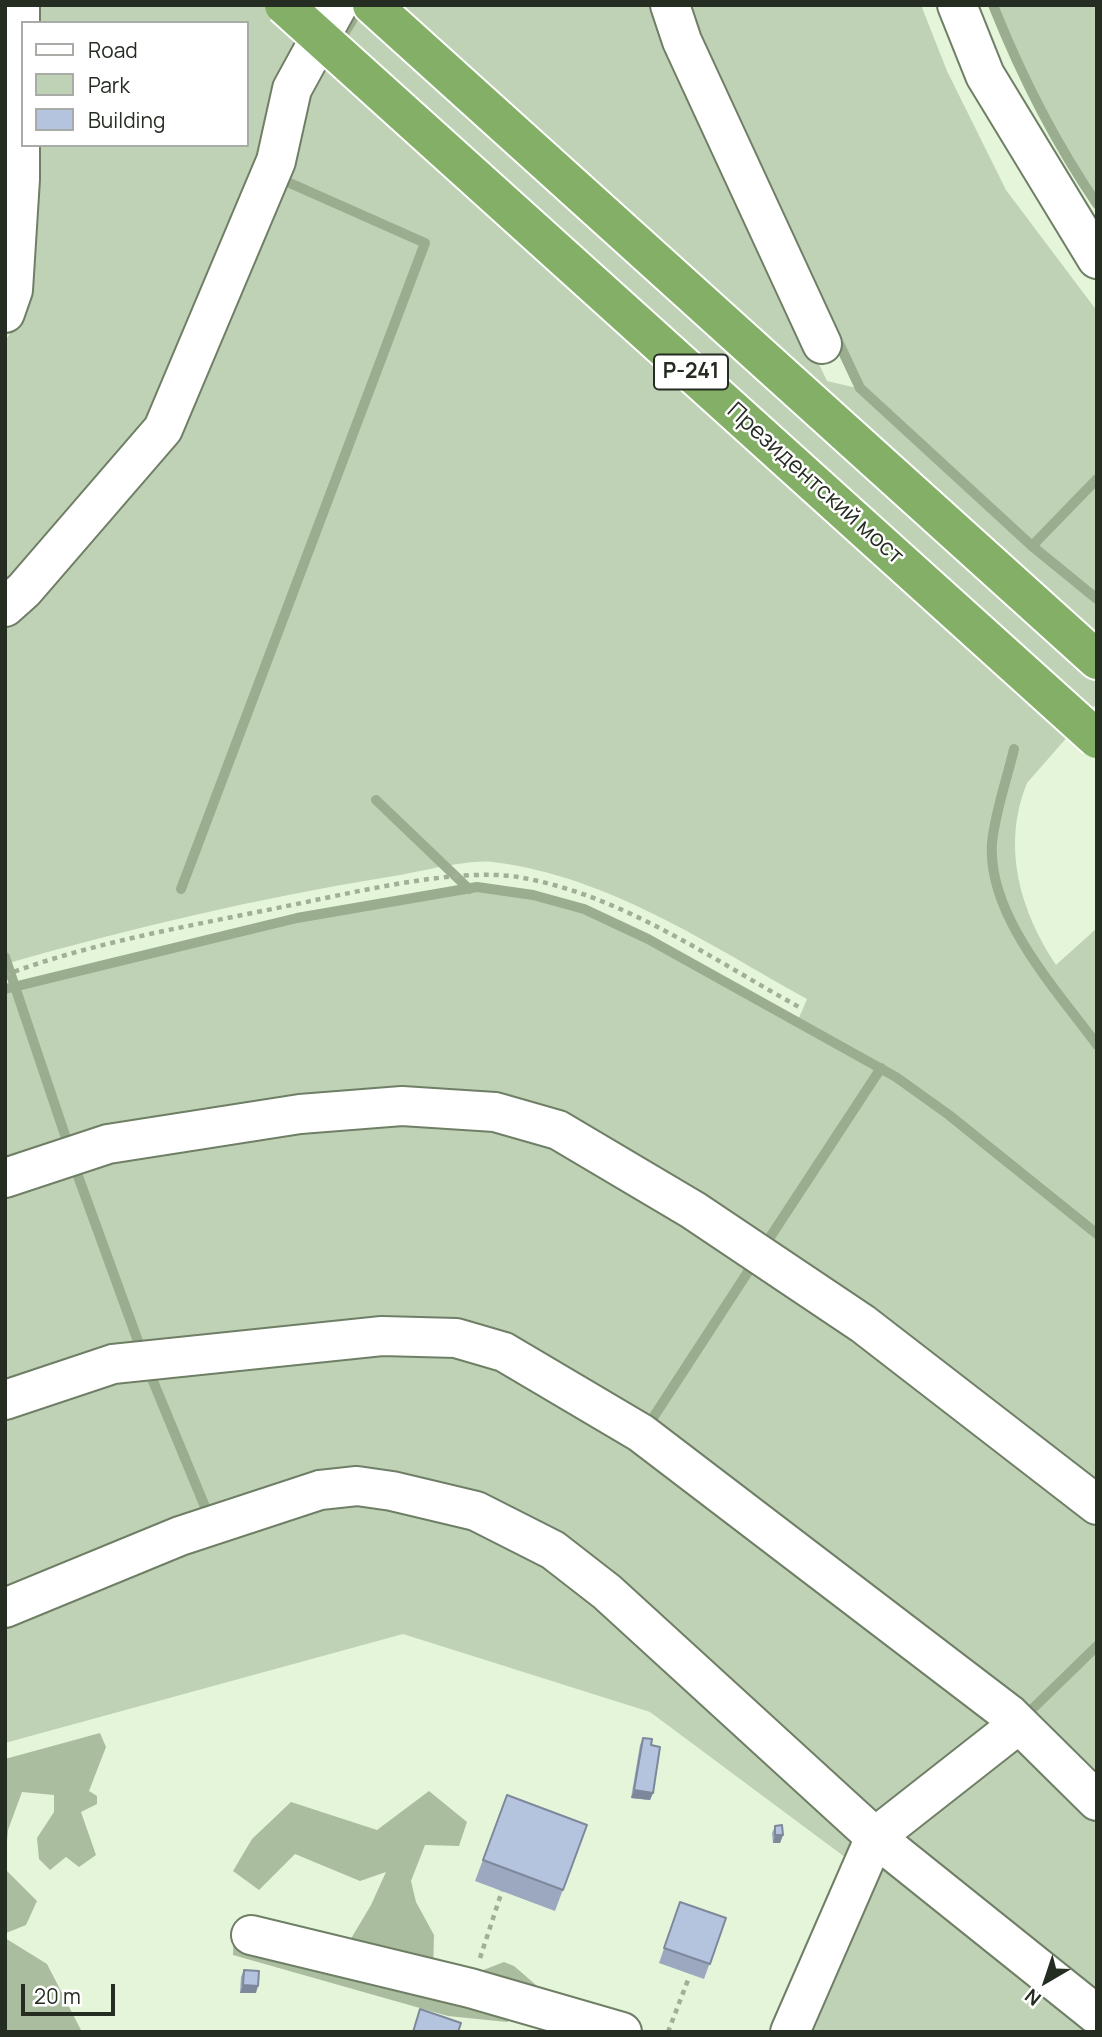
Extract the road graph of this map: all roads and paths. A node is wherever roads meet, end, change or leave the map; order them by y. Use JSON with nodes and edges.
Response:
{"nodes":[{"id":1,"x":20,"y":5,"type":"edge"},
{"id":2,"x":285,"y":5,"type":"edge"},
{"id":3,"x":338,"y":5,"type":"edge"},
{"id":4,"x":372,"y":5,"type":"edge"},
{"id":5,"x":670,"y":5,"type":"edge"},
{"id":6,"x":957,"y":5,"type":"edge"},
{"id":7,"x":1097,"y":259,"type":"edge"},
{"id":8,"x":5,"y":313,"type":"edge"},
{"id":9,"x":822,"y":344,"type":"dead end"},
{"id":10,"x":5,"y":607,"type":"edge"},
{"id":11,"x":1097,"y":660,"type":"edge"},
{"id":12,"x":1097,"y":739,"type":"edge"},
{"id":13,"x":5,"y":975,"type":"edge"},
{"id":14,"x":799,"y":1007,"type":"dead end"},
{"id":15,"x":5,"y":1178,"type":"edge"},
{"id":16,"x":5,"y":1400,"type":"edge"},
{"id":17,"x":1097,"y":1505,"type":"edge"},
{"id":18,"x":5,"y":1608,"type":"edge"},
{"id":19,"x":1009,"y":1714,"type":"junction"},
{"id":20,"x":1097,"y":1801,"type":"edge"},
{"id":21,"x":875,"y":1837,"type":"junction"},
{"id":22,"x":502,"y":1891,"type":"edge"},
{"id":23,"x":251,"y":1935,"type":"dead end"},
{"id":24,"x":688,"y":1980,"type":"dead end"},
{"id":25,"x":470,"y":1988,"type":"junction"},
{"id":26,"x":1097,"y":2015,"type":"edge"},
{"id":27,"x":622,"y":2032,"type":"edge"},
{"id":28,"x":668,"y":2032,"type":"edge"},
{"id":29,"x":790,"y":2032,"type":"edge"}],
"edges":[{"from":1,"to":8,"type":"street"},
{"from":2,"to":12,"type":"highway","name":"Президентский мост","number":"Р-241","bridge":true},
{"from":3,"to":10,"type":"street"},
{"from":4,"to":11,"type":"highway","number":"Р-241"},
{"from":5,"to":9,"type":"street"},
{"from":6,"to":7,"type":"street"},
{"from":13,"to":14,"type":"path"},
{"from":15,"to":17,"type":"street"},
{"from":16,"to":19,"type":"street"},
{"from":18,"to":21,"type":"street"},
{"from":19,"to":20,"type":"street"},
{"from":19,"to":21,"type":"street"},
{"from":21,"to":26,"type":"street"},
{"from":21,"to":29,"type":"street"},
{"from":22,"to":25,"type":"path"},
{"from":23,"to":25,"type":"street"},
{"from":24,"to":28,"type":"path"},
{"from":25,"to":27,"type":"street"}]}
